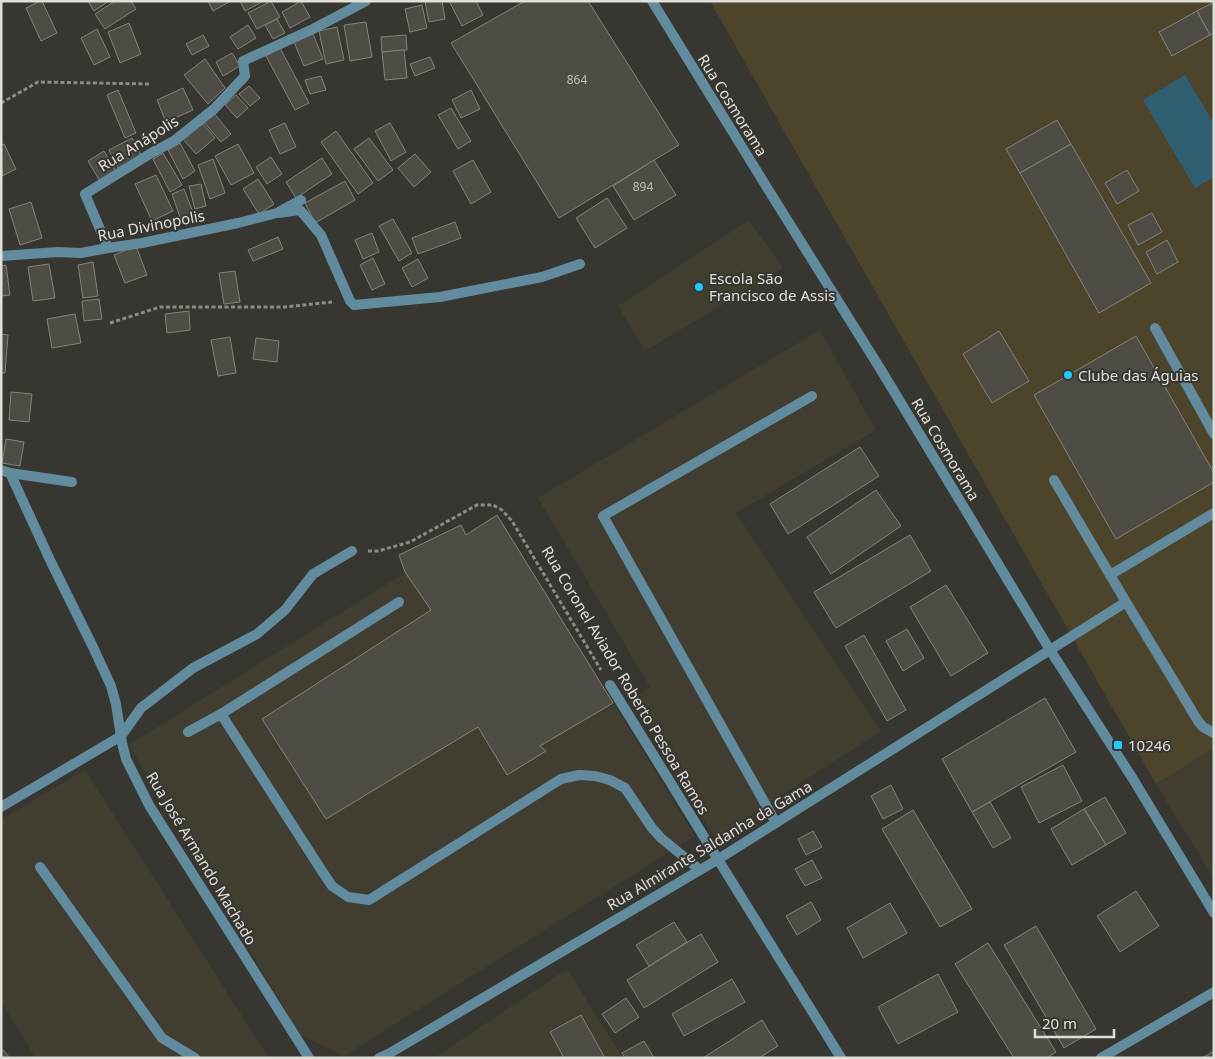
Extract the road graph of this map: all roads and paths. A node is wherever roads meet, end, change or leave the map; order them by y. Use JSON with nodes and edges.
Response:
{"nodes":[{"id":1,"x":366,"y":1,"type":"edge"},
{"id":2,"x":652,"y":1,"type":"edge"},
{"id":3,"x":149,"y":84,"type":"dead end"},
{"id":4,"x":1,"y":103,"type":"edge"},
{"id":5,"x":301,"y":200,"type":"dead end"},
{"id":6,"x":277,"y":213,"type":"junction"},
{"id":7,"x":108,"y":248,"type":"junction"},
{"id":8,"x":1,"y":256,"type":"edge"},
{"id":9,"x":580,"y":264,"type":"dead end"},
{"id":10,"x":350,"y":301,"type":"junction"},
{"id":11,"x":110,"y":323,"type":"dead end"},
{"id":12,"x":1155,"y":328,"type":"dead end"},
{"id":13,"x":812,"y":396,"type":"dead end"},
{"id":14,"x":1214,"y":434,"type":"edge"},
{"id":15,"x":6,"y":472,"type":"edge"},
{"id":16,"x":1054,"y":480,"type":"dead end"},
{"id":17,"x":72,"y":482,"type":"dead end"},
{"id":18,"x":1214,"y":513,"type":"edge"},
{"id":19,"x":352,"y":552,"type":"joint"},
{"id":20,"x":1110,"y":575,"type":"junction"},
{"id":21,"x":399,"y":602,"type":"dead end"},
{"id":22,"x":1126,"y":602,"type":"junction"},
{"id":23,"x":1050,"y":650,"type":"junction"},
{"id":24,"x":610,"y":685,"type":"joint"},
{"id":25,"x":221,"y":714,"type":"junction"},
{"id":26,"x":188,"y":732,"type":"dead end"},
{"id":27,"x":1214,"y":733,"type":"edge"},
{"id":28,"x":121,"y":736,"type":"junction"},
{"id":29,"x":1,"y":807,"type":"edge"},
{"id":30,"x":776,"y":823,"type":"junction"},
{"id":31,"x":717,"y":860,"type":"junction"},
{"id":32,"x":40,"y":866,"type":"dead end"},
{"id":33,"x":700,"y":870,"type":"junction"},
{"id":34,"x":1214,"y":913,"type":"edge"},
{"id":35,"x":1214,"y":992,"type":"edge"},
{"id":36,"x":307,"y":1057,"type":"edge"},
{"id":37,"x":195,"y":1058,"type":"edge"},
{"id":38,"x":379,"y":1058,"type":"edge"},
{"id":39,"x":841,"y":1058,"type":"edge"},
{"id":40,"x":1100,"y":1058,"type":"edge"}],
"edges":[{"from":1,"to":7,"type":"street","name":"Rua Anápolis"},
{"from":2,"to":23,"type":"street","name":"Rua Cosmorama"},
{"from":3,"to":4,"type":"path"},
{"from":5,"to":6,"type":"street","name":"Rua Divinopolis"},
{"from":6,"to":7,"type":"street","name":"Rua Divinopolis"},
{"from":6,"to":10,"type":"street"},
{"from":7,"to":8,"type":"street","name":"Rua Divinopolis"},
{"from":9,"to":10,"type":"street"},
{"from":10,"to":11,"type":"path"},
{"from":12,"to":14,"type":"street"},
{"from":13,"to":30,"type":"street"},
{"from":15,"to":17,"type":"street","name":"Rua José Armando Machado"},
{"from":15,"to":28,"type":"street","name":"Rua José Armando Machado"},
{"from":16,"to":20,"type":"street"},
{"from":18,"to":20,"type":"street"},
{"from":19,"to":24,"type":"path","name":"Rua Coronel Aviador Roberto Pessoa Ramos"},
{"from":19,"to":28,"type":"street"},
{"from":20,"to":22,"type":"street"},
{"from":21,"to":25,"type":"street"},
{"from":22,"to":23,"type":"street","name":"Rua Almirante Saldanha da Gama"},
{"from":22,"to":27,"type":"street"},
{"from":23,"to":30,"type":"street","name":"Rua Almirante Saldanha da Gama"},
{"from":23,"to":34,"type":"street","name":"Rua Cosmorama"},
{"from":24,"to":31,"type":"street","name":"Rua Coronel Aviador Roberto Pessoa Ramos"},
{"from":25,"to":26,"type":"street"},
{"from":25,"to":33,"type":"street"},
{"from":28,"to":29,"type":"street"},
{"from":28,"to":36,"type":"street","name":"Rua José Armando Machado"},
{"from":30,"to":31,"type":"street","name":"Rua Almirante Saldanha da Gama"},
{"from":31,"to":33,"type":"street","name":"Rua Almirante Saldanha da Gama"},
{"from":31,"to":39,"type":"street","name":"Rua Coronel Aviador Roberto Pessoa Ramos"},
{"from":32,"to":37,"type":"street"},
{"from":33,"to":38,"type":"street","name":"Rua Almirante Saldanha da Gama"},
{"from":35,"to":40,"type":"street"}]}
